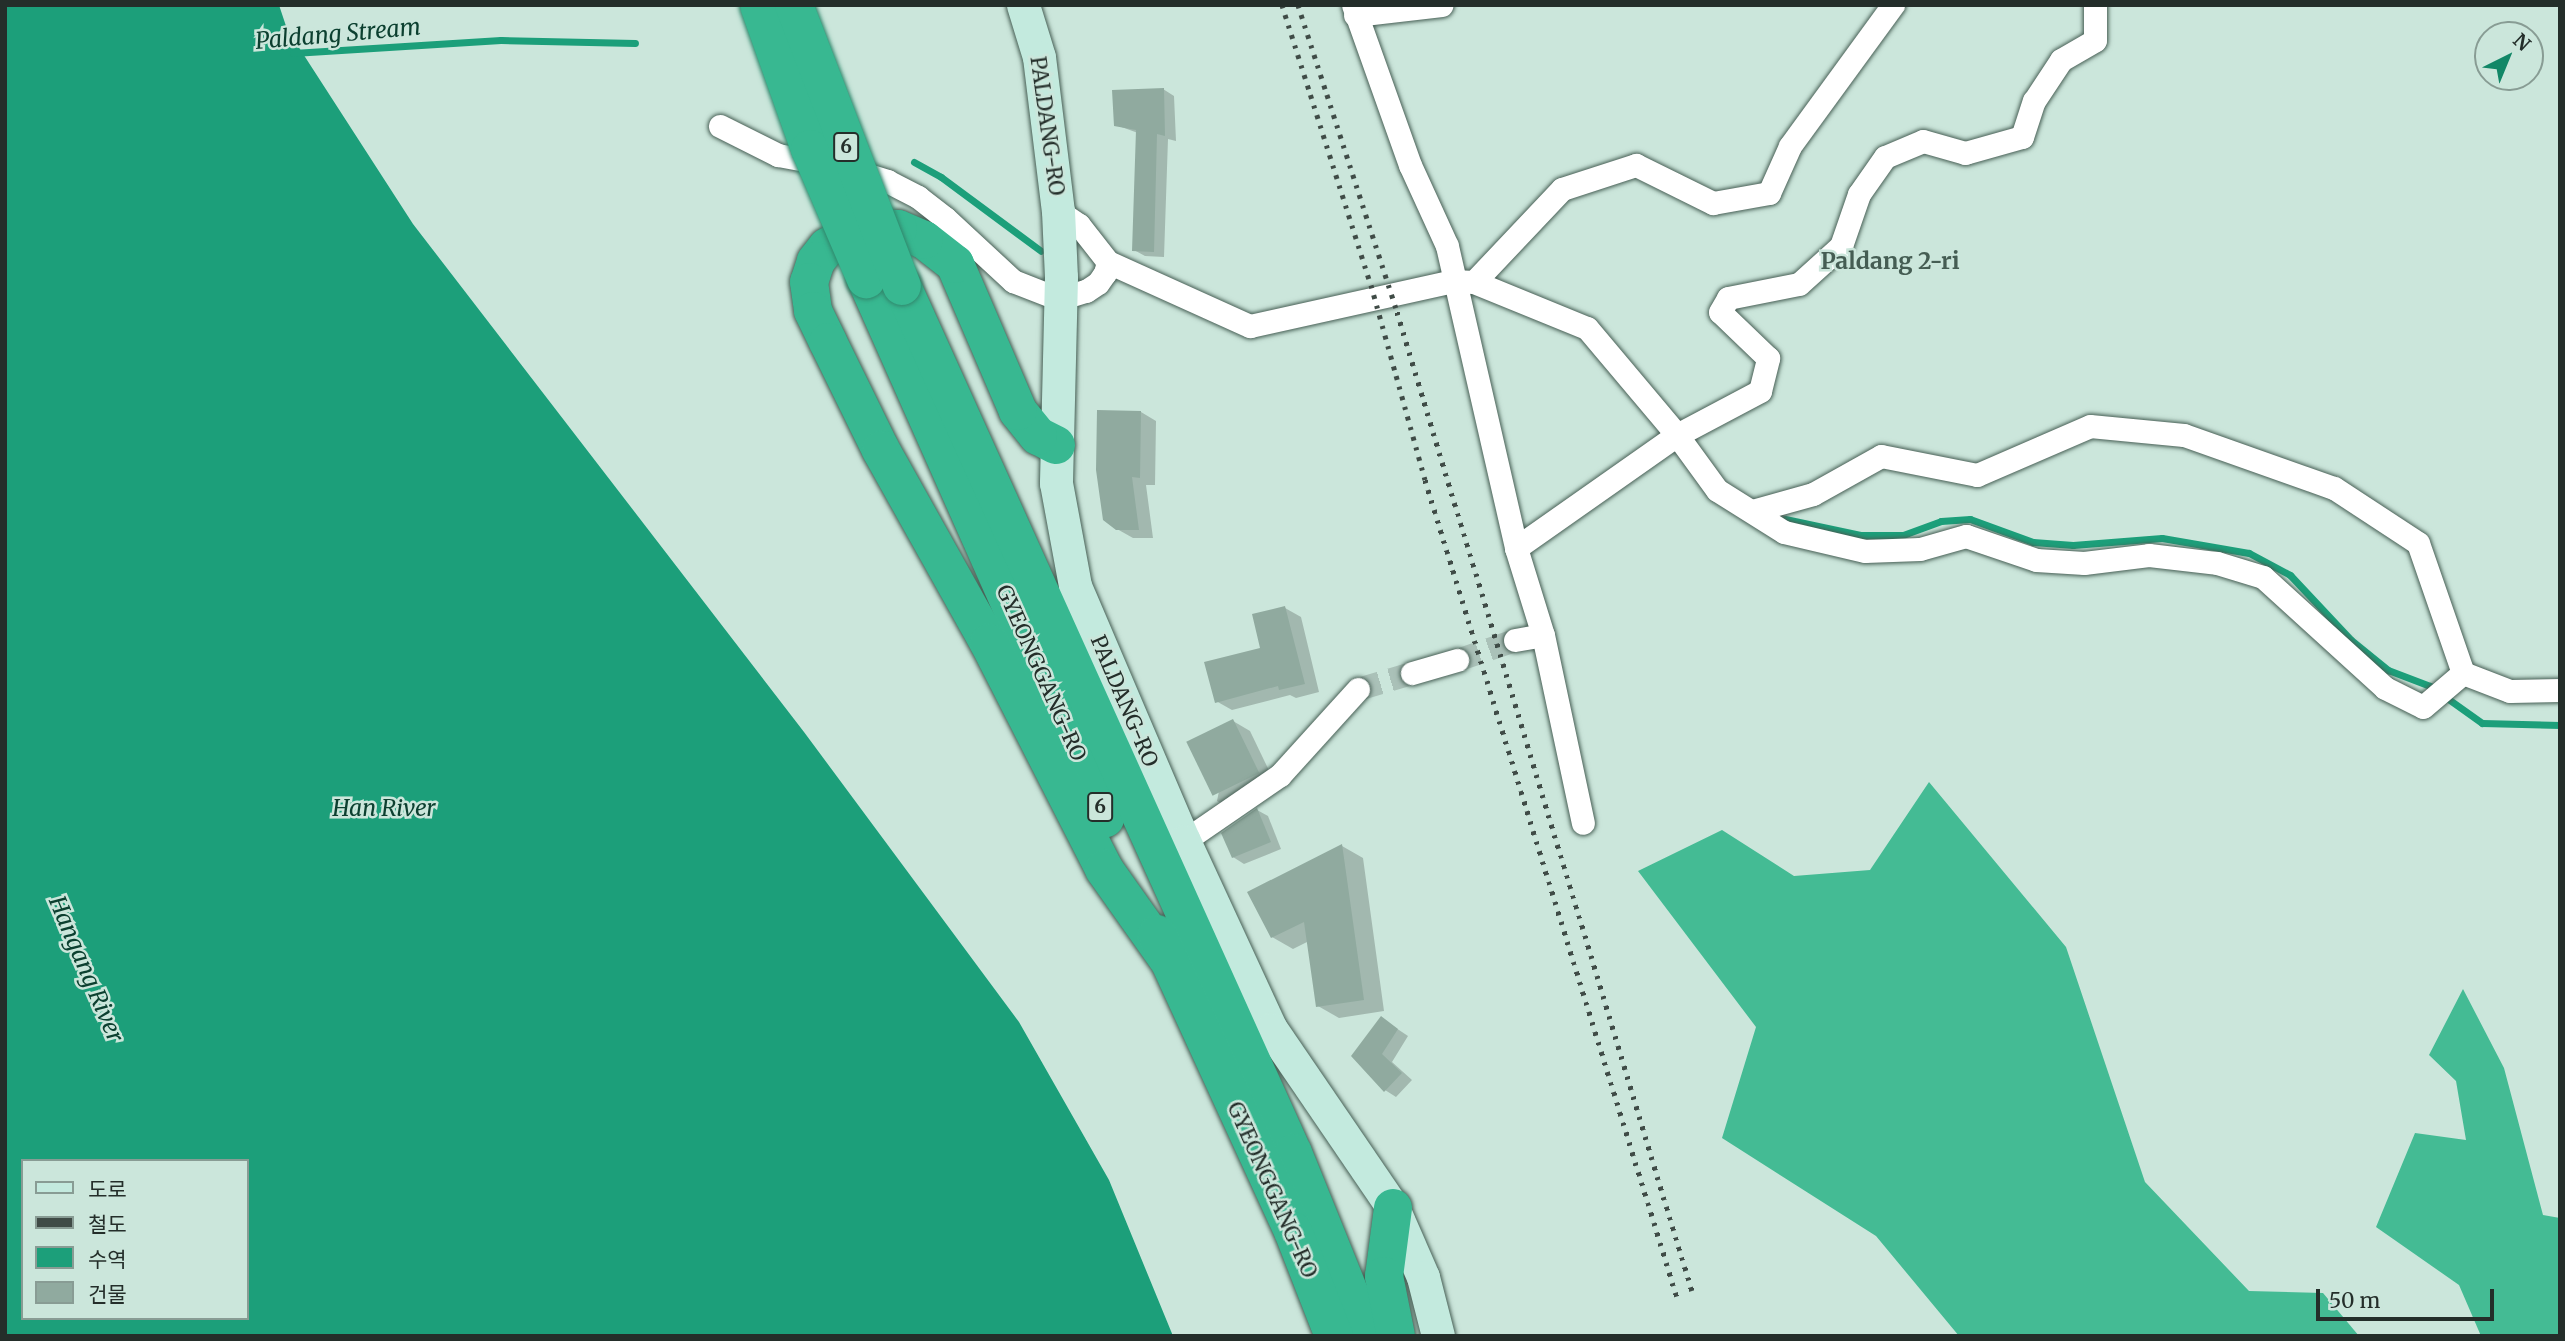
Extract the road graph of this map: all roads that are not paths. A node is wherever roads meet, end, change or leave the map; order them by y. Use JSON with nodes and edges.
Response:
{"nodes":[{"id":1,"x":759,"y":5,"type":"edge"},
{"id":2,"x":793,"y":5,"type":"edge"},
{"id":3,"x":1023,"y":5,"type":"edge"},
{"id":4,"x":1441,"y":5,"type":"edge"},
{"id":5,"x":1893,"y":5,"type":"edge"},
{"id":6,"x":2095,"y":5,"type":"edge"},
{"id":7,"x":1354,"y":10,"type":"edge"},
{"id":8,"x":720,"y":125,"type":"dead end"},
{"id":9,"x":1058,"y":222,"type":"junction"},
{"id":10,"x":1108,"y":262,"type":"junction"},
{"id":11,"x":1464,"y":281,"type":"junction"},
{"id":12,"x":884,"y":283,"type":"junction"},
{"id":13,"x":1060,"y":288,"type":"junction"},
{"id":14,"x":1677,"y":435,"type":"junction"},
{"id":15,"x":1056,"y":445,"type":"junction"},
{"id":16,"x":1752,"y":512,"type":"junction"},
{"id":17,"x":1516,"y":548,"type":"junction"},
{"id":18,"x":1543,"y":635,"type":"junction"},
{"id":19,"x":1515,"y":640,"type":"tunnel mouth"},
{"id":20,"x":1457,"y":660,"type":"tunnel mouth"},
{"id":21,"x":1412,"y":673,"type":"tunnel mouth"},
{"id":22,"x":2457,"y":678,"type":"junction"},
{"id":23,"x":1358,"y":689,"type":"tunnel mouth"},
{"id":24,"x":2560,"y":690,"type":"edge"},
{"id":25,"x":1583,"y":823,"type":"dead end"},
{"id":26,"x":1184,"y":841,"type":"junction"},
{"id":27,"x":1167,"y":958,"type":"junction"},
{"id":28,"x":1392,"y":1208,"type":"junction"},
{"id":29,"x":1334,"y":1336,"type":"edge"},
{"id":30,"x":1367,"y":1336,"type":"edge"},
{"id":31,"x":1396,"y":1336,"type":"edge"},
{"id":32,"x":1437,"y":1336,"type":"edge"}],
"edges":[{"from":1,"to":12,"type":"highway","name":"GYEONGGANG-RO","number":"6","bridge":true},
{"from":2,"to":12,"type":"highway","name":"GYEONGGANG-RO","number":"6","bridge":true},
{"from":3,"to":9,"type":"street","name":"PALDANG-RO"},
{"from":4,"to":7,"type":"street"},
{"from":5,"to":11,"type":"street"},
{"from":6,"to":14,"type":"street"},
{"from":7,"to":11,"type":"street"},
{"from":8,"to":13,"type":"street"},
{"from":9,"to":10,"type":"street"},
{"from":9,"to":13,"type":"street","name":"PALDANG-RO"},
{"from":10,"to":11,"type":"street"},
{"from":10,"to":13,"type":"street"},
{"from":11,"to":14,"type":"street"},
{"from":11,"to":17,"type":"street"},
{"from":12,"to":27,"type":"highway","name":"GYEONGGANG-RO","number":"6"},
{"from":12,"to":30,"type":"highway","name":"GYEONGGANG-RO","number":"6"},
{"from":13,"to":15,"type":"street","name":"PALDANG-RO"},
{"from":14,"to":16,"type":"street"},
{"from":14,"to":17,"type":"street"},
{"from":15,"to":26,"type":"street","name":"PALDANG-RO"},
{"from":15,"to":27,"type":"highway"},
{"from":16,"to":22,"type":"street"},
{"from":16,"to":22,"type":"street"},
{"from":17,"to":18,"type":"street"},
{"from":18,"to":19,"type":"street"},
{"from":18,"to":25,"type":"street"},
{"from":20,"to":21,"type":"street"},
{"from":22,"to":24,"type":"street"},
{"from":23,"to":26,"type":"street"},
{"from":26,"to":28,"type":"street","name":"PALDANG-RO"},
{"from":27,"to":29,"type":"highway","name":"GYEONGGANG-RO","number":"6"},
{"from":28,"to":31,"type":"highway"},
{"from":28,"to":32,"type":"street","name":"PALDANG-RO"}]}
